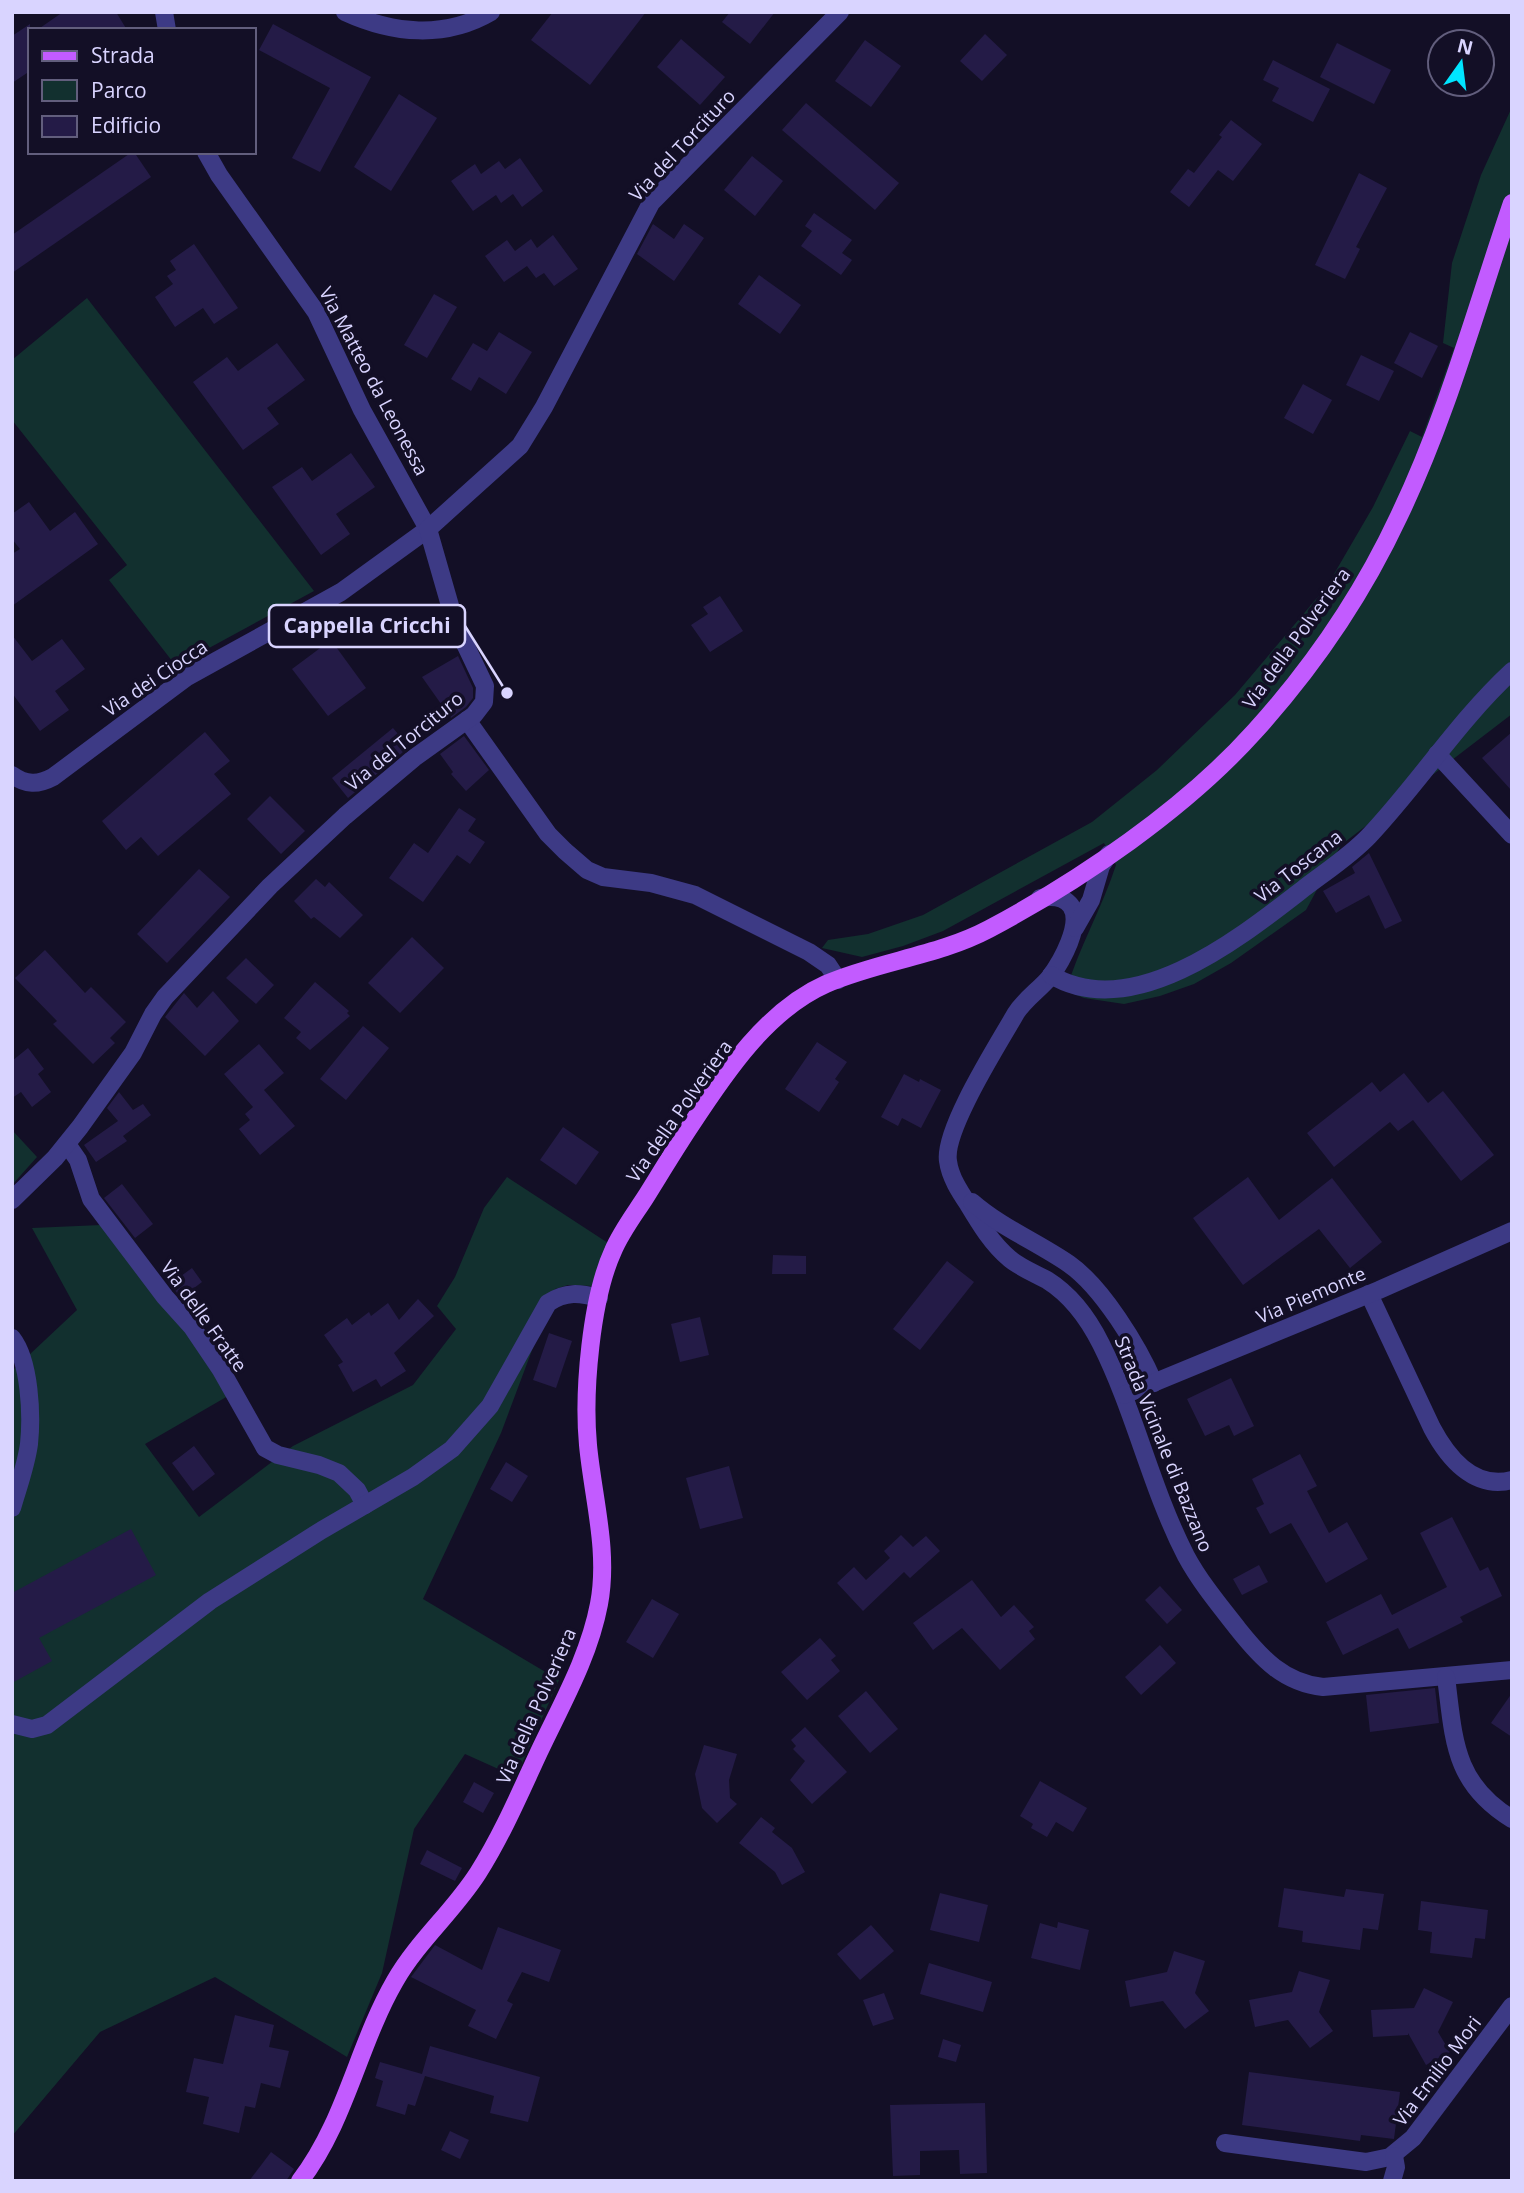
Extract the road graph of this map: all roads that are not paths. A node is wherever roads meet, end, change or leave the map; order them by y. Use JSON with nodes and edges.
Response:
{"nodes":[{"id":1,"x":345,"y":12,"type":"edge"},
{"id":2,"x":491,"y":12,"type":"edge"},
{"id":3,"x":840,"y":12,"type":"edge"},
{"id":4,"x":207,"y":154,"type":"edge"},
{"id":5,"x":1512,"y":203,"type":"edge"},
{"id":6,"x":428,"y":529,"type":"junction"},
{"id":7,"x":1512,"y":671,"type":"edge"},
{"id":8,"x":467,"y":720,"type":"junction"},
{"id":9,"x":1437,"y":754,"type":"junction"},
{"id":10,"x":12,"y":775,"type":"edge"},
{"id":11,"x":1512,"y":835,"type":"edge"},
{"id":12,"x":1110,"y":854,"type":"junction"},
{"id":13,"x":1077,"y":876,"type":"junction"},
{"id":14,"x":1040,"y":898,"type":"junction"},
{"id":15,"x":1078,"y":921,"type":"junction"},
{"id":16,"x":1051,"y":975,"type":"junction"},
{"id":17,"x":838,"y":980,"type":"junction"},
{"id":18,"x":67,"y":1144,"type":"junction"},
{"id":19,"x":951,"y":1174,"type":"junction"},
{"id":20,"x":12,"y":1200,"type":"edge"},
{"id":21,"x":1512,"y":1231,"type":"edge"},
{"id":22,"x":1369,"y":1294,"type":"junction"},
{"id":23,"x":599,"y":1298,"type":"junction"},
{"id":24,"x":12,"y":1338,"type":"edge"},
{"id":25,"x":1154,"y":1383,"type":"junction"},
{"id":26,"x":1124,"y":1395,"type":"junction"},
{"id":27,"x":12,"y":1408,"type":"edge"},
{"id":28,"x":29,"y":1434,"type":"junction"},
{"id":29,"x":1512,"y":1480,"type":"edge"},
{"id":30,"x":365,"y":1506,"type":"junction"},
{"id":31,"x":12,"y":1508,"type":"edge"},
{"id":32,"x":1512,"y":1670,"type":"edge"},
{"id":33,"x":1446,"y":1677,"type":"junction"},
{"id":34,"x":12,"y":1724,"type":"edge"},
{"id":35,"x":1512,"y":1819,"type":"edge"},
{"id":36,"x":1512,"y":2006,"type":"edge"},
{"id":37,"x":1224,"y":2143,"type":"dead end"},
{"id":38,"x":1394,"y":2156,"type":"junction"},
{"id":39,"x":300,"y":2181,"type":"edge"},
{"id":40,"x":1392,"y":2181,"type":"edge"}],
"edges":[{"from":1,"to":2,"type":"street"},
{"from":3,"to":6,"type":"street","name":"Via del Torcituro"},
{"from":4,"to":6,"type":"street","name":"Via Matteo da Leonessa"},
{"from":5,"to":12,"type":"main road","name":"Via della Polveriera"},
{"from":6,"to":8,"type":"street","name":"Via del Torcituro"},
{"from":6,"to":10,"type":"street","name":"Via dei Ciocca"},
{"from":7,"to":9,"type":"street","name":"Via Toscana"},
{"from":8,"to":17,"type":"street"},
{"from":8,"to":18,"type":"street","name":"Via del Torcituro"},
{"from":9,"to":11,"type":"street"},
{"from":9,"to":16,"type":"street","name":"Via Toscana"},
{"from":12,"to":13,"type":"main road","name":"Via della Polveriera"},
{"from":12,"to":15,"type":"street","name":"Strada Vicinale di Bazzano"},
{"from":13,"to":14,"type":"main road","name":"Via della Polveriera"},
{"from":13,"to":15,"type":"street"},
{"from":14,"to":15,"type":"street"},
{"from":14,"to":17,"type":"main road","name":"Via della Polveriera"},
{"from":15,"to":16,"type":"street","name":"Strada Vicinale di Bazzano"},
{"from":16,"to":19,"type":"street","name":"Strada Vicinale di Bazzano"},
{"from":17,"to":23,"type":"main road","name":"Via della Polveriera"},
{"from":18,"to":20,"type":"street","name":"Via del Torcituro"},
{"from":18,"to":30,"type":"street","name":"Via delle Fratte"},
{"from":19,"to":25,"type":"street"},
{"from":19,"to":26,"type":"street","name":"Strada Vicinale di Bazzano"},
{"from":21,"to":22,"type":"street","name":"Via Piemonte"},
{"from":22,"to":25,"type":"street","name":"Via Piemonte"},
{"from":22,"to":29,"type":"street"},
{"from":23,"to":30,"type":"street"},
{"from":23,"to":39,"type":"main road","name":"Via della Polveriera"},
{"from":24,"to":28,"type":"street"},
{"from":25,"to":26,"type":"street","name":"Via Piemonte"},
{"from":26,"to":33,"type":"street","name":"Strada Vicinale di Bazzano"},
{"from":27,"to":28,"type":"street"},
{"from":28,"to":31,"type":"street"},
{"from":30,"to":34,"type":"street"},
{"from":32,"to":33,"type":"street","name":"Strada Vicinale di Bazzano"},
{"from":33,"to":35,"type":"street"},
{"from":36,"to":38,"type":"street","name":"Via Emilio Mori"},
{"from":37,"to":38,"type":"street","name":"Via Emilio Mori"},
{"from":38,"to":40,"type":"street"}]}
